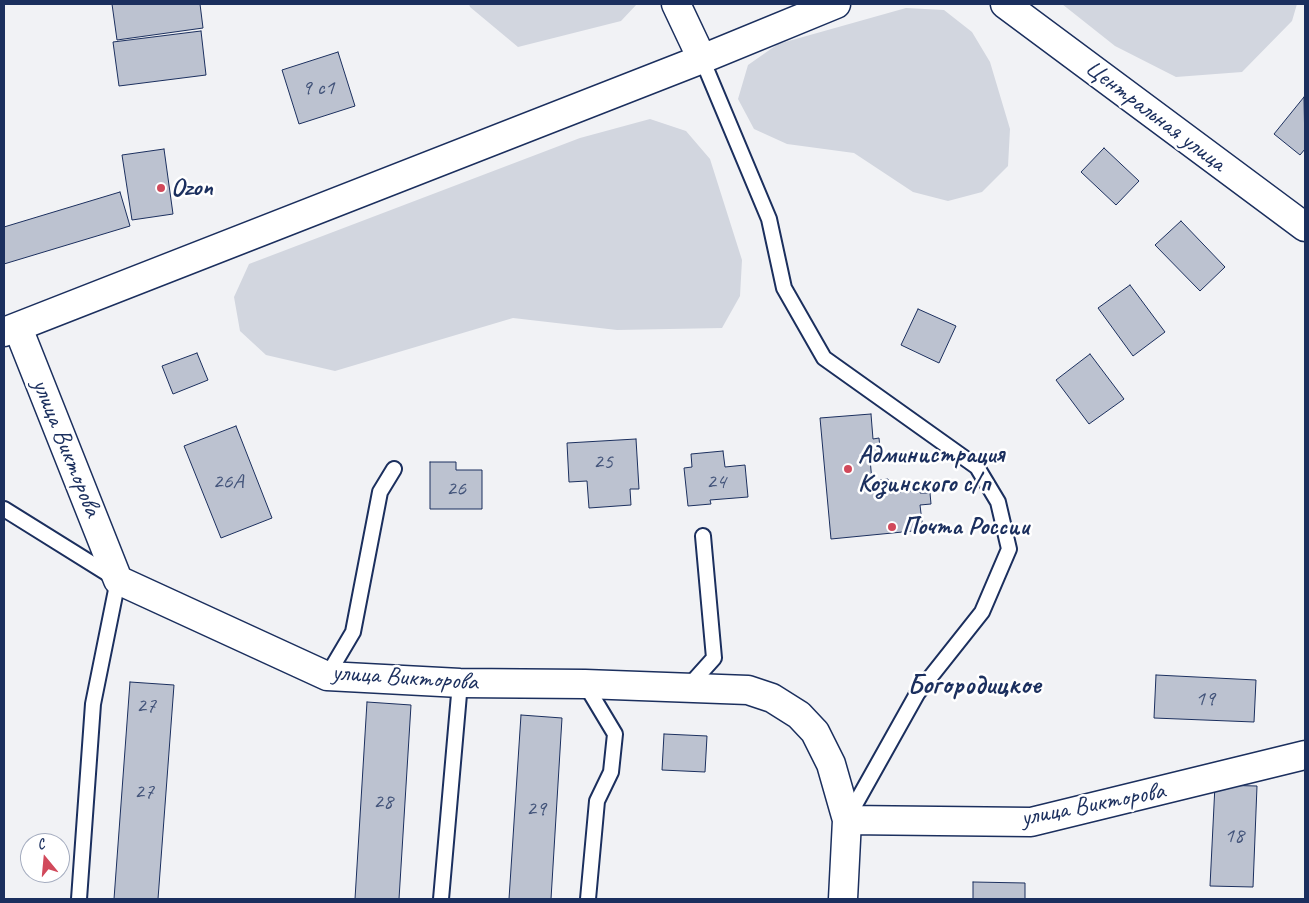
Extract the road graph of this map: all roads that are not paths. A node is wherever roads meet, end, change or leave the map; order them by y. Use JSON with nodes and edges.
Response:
{"nodes":[{"id":1,"x":676,"y":4,"type":"edge"},
{"id":2,"x":836,"y":4,"type":"edge"},
{"id":3,"x":1005,"y":4,"type":"edge"},
{"id":4,"x":702,"y":59,"type":"junction"},
{"id":5,"x":1305,"y":227,"type":"edge"},
{"id":6,"x":11,"y":330,"type":"edge"},
{"id":7,"x":394,"y":469,"type":"dead end"},
{"id":8,"x":4,"y":509,"type":"edge"},
{"id":9,"x":703,"y":536,"type":"dead end"},
{"id":10,"x":118,"y":580,"type":"junction"},
{"id":11,"x":328,"y":676,"type":"junction"},
{"id":12,"x":460,"y":683,"type":"junction"},
{"id":13,"x":585,"y":684,"type":"junction"},
{"id":14,"x":688,"y":688,"type":"junction"},
{"id":15,"x":1305,"y":755,"type":"edge"},
{"id":16,"x":847,"y":820,"type":"junction"},
{"id":17,"x":79,"y":899,"type":"edge"},
{"id":18,"x":441,"y":899,"type":"edge"},
{"id":19,"x":588,"y":899,"type":"edge"},
{"id":20,"x":844,"y":899,"type":"edge"}],
"edges":[{"from":1,"to":4,"type":"street"},
{"from":2,"to":4,"type":"street"},
{"from":3,"to":5,"type":"street","name":"Центральная улица"},
{"from":4,"to":6,"type":"street"},
{"from":4,"to":16,"type":"lane"},
{"from":6,"to":10,"type":"street","name":"улица Викторова"},
{"from":7,"to":11,"type":"lane"},
{"from":8,"to":10,"type":"lane"},
{"from":9,"to":14,"type":"lane"},
{"from":10,"to":11,"type":"street","name":"улица Викторова"},
{"from":10,"to":17,"type":"lane"},
{"from":11,"to":12,"type":"street","name":"улица Викторова"},
{"from":12,"to":13,"type":"street","name":"улица Викторова"},
{"from":12,"to":18,"type":"lane"},
{"from":13,"to":14,"type":"street","name":"улица Викторова"},
{"from":13,"to":19,"type":"lane"},
{"from":14,"to":16,"type":"street","name":"улица Викторова"},
{"from":15,"to":16,"type":"street","name":"улица Викторова"},
{"from":16,"to":20,"type":"street","name":"улица Викторова"}]}
